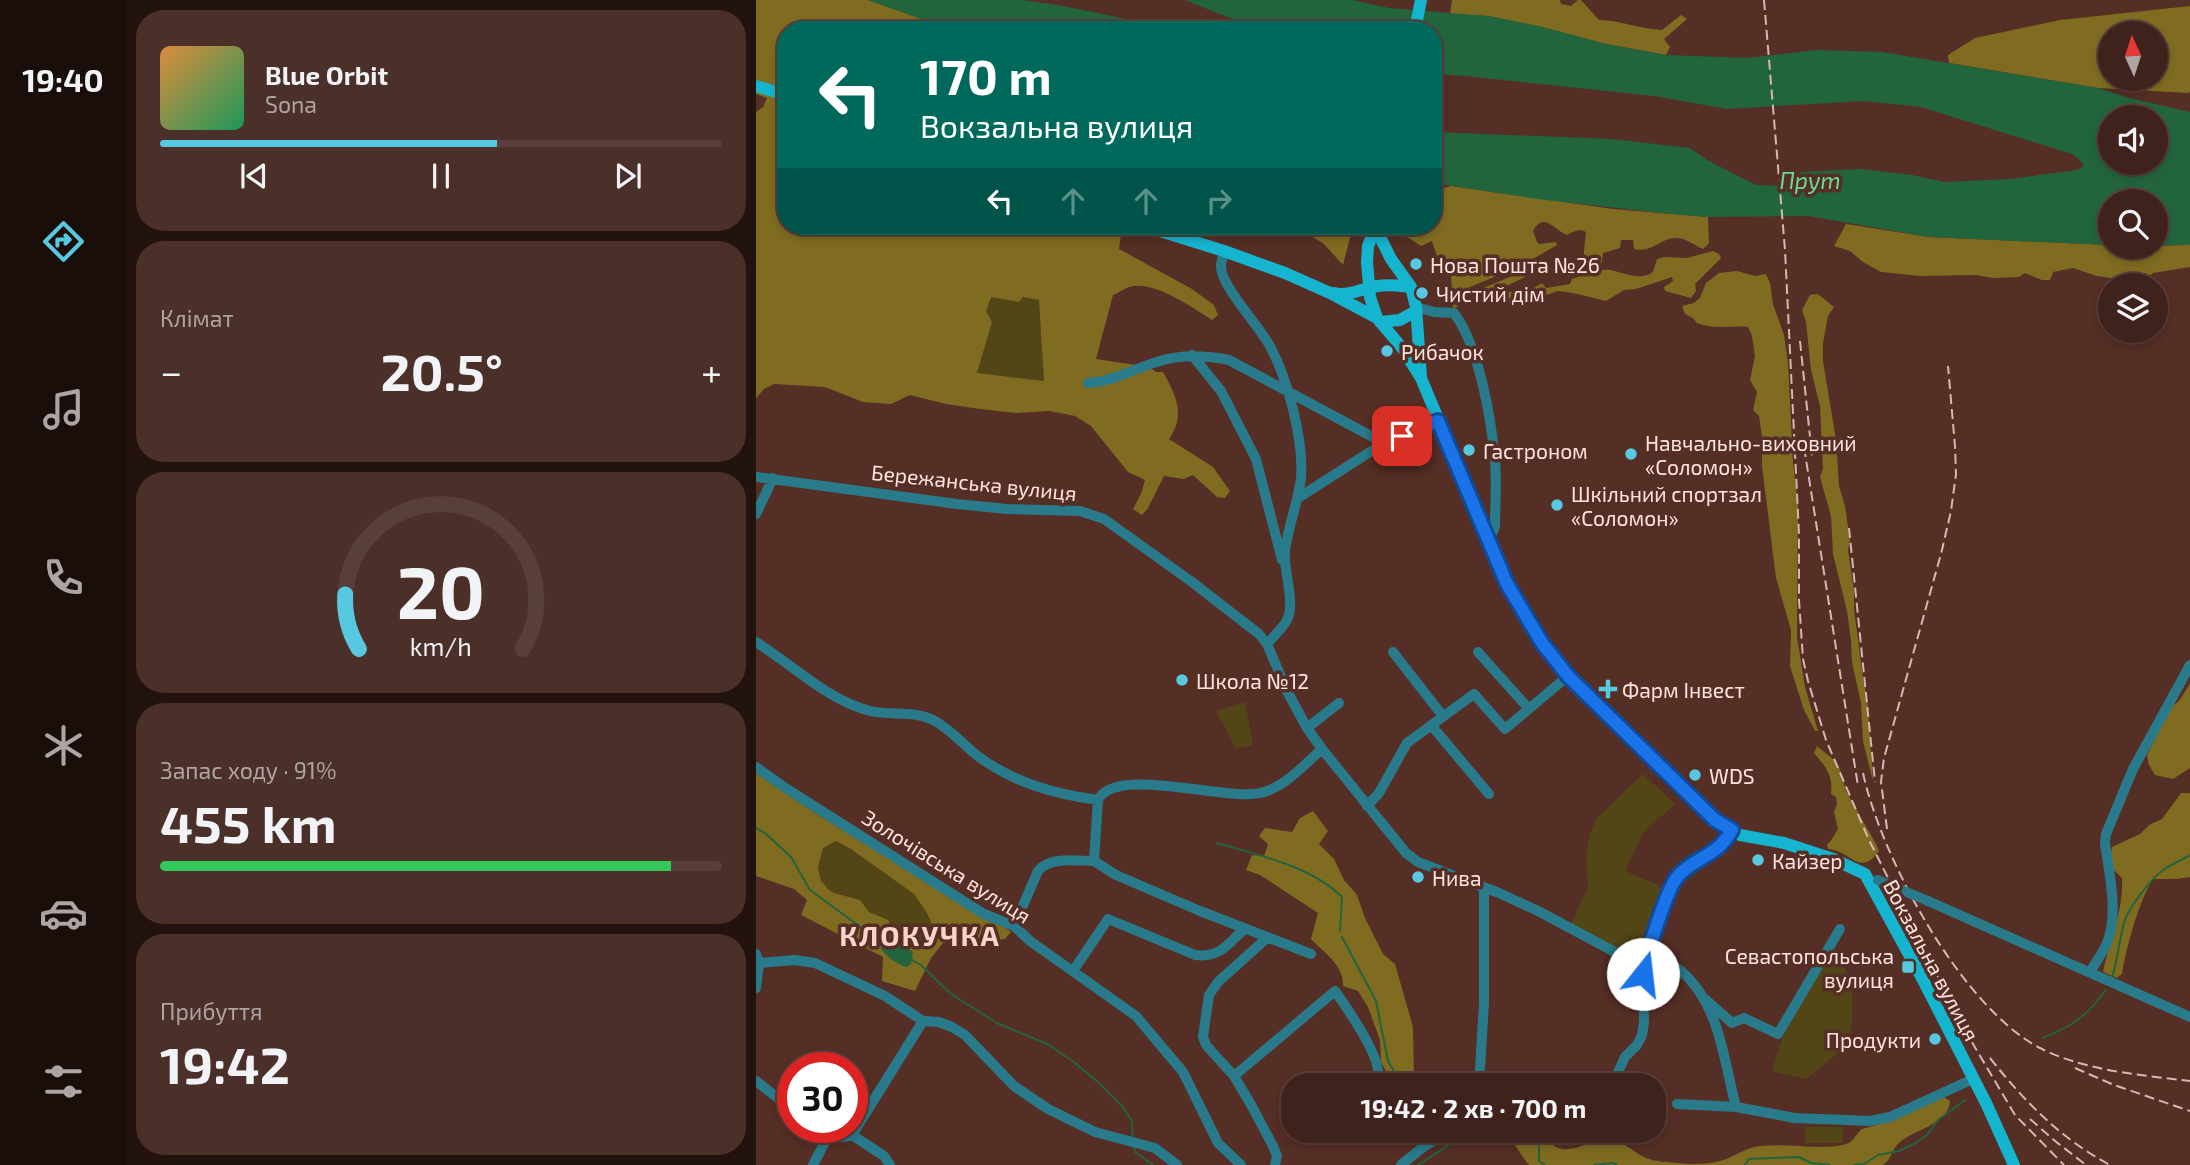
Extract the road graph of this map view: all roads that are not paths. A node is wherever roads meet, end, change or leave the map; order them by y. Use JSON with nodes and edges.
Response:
{"nodes":[{"id":1,"x":1421,"y":0,"type":"edge"},
{"id":2,"x":1417,"y":21,"type":"edge"},
{"id":3,"x":756,"y":86,"type":"edge"},
{"id":4,"x":777,"y":92,"type":"edge"},
{"id":5,"x":1173,"y":235,"type":"edge"},
{"id":6,"x":1372,"y":235,"type":"edge"},
{"id":7,"x":1379,"y":235,"type":"edge"},
{"id":8,"x":1224,"y":251,"type":"junction"},
{"id":9,"x":1411,"y":287,"type":"junction"},
{"id":10,"x":1367,"y":288,"type":"junction"},
{"id":11,"x":1330,"y":293,"type":"junction"},
{"id":12,"x":1416,"y":309,"type":"junction"},
{"id":13,"x":1379,"y":320,"type":"junction"},
{"id":14,"x":1192,"y":355,"type":"junction"},
{"id":15,"x":1421,"y":378,"type":"junction"},
{"id":16,"x":1088,"y":383,"type":"dead end"},
{"id":17,"x":1286,"y":391,"type":"junction"},
{"id":18,"x":1438,"y":421,"type":"junction"},
{"id":19,"x":1384,"y":443,"type":"junction"},
{"id":20,"x":756,"y":477,"type":"edge"},
{"id":21,"x":773,"y":478,"type":"junction"},
{"id":22,"x":1298,"y":498,"type":"junction"},
{"id":23,"x":756,"y":514,"type":"edge"},
{"id":24,"x":1486,"y":536,"type":"junction"},
{"id":25,"x":1284,"y":566,"type":"junction"},
{"id":26,"x":756,"y":642,"type":"edge"},
{"id":27,"x":1267,"y":644,"type":"junction"},
{"id":28,"x":1393,"y":652,"type":"dead end"},
{"id":29,"x":1478,"y":652,"type":"dead end"},
{"id":30,"x":2190,"y":665,"type":"edge"},
{"id":31,"x":1568,"y":676,"type":"junction"},
{"id":32,"x":1339,"y":703,"type":"dead end"},
{"id":33,"x":1529,"y":709,"type":"junction"},
{"id":34,"x":1442,"y":715,"type":"junction"},
{"id":35,"x":1431,"y":725,"type":"junction"},
{"id":36,"x":1307,"y":728,"type":"junction"},
{"id":37,"x":1322,"y":749,"type":"junction"},
{"id":38,"x":756,"y":767,"type":"edge"},
{"id":39,"x":1489,"y":794,"type":"dead end"},
{"id":40,"x":1098,"y":800,"type":"junction"},
{"id":41,"x":1367,"y":806,"type":"junction"},
{"id":42,"x":1732,"y":830,"type":"junction"},
{"id":43,"x":1094,"y":861,"type":"junction"},
{"id":44,"x":1865,"y":874,"type":"junction"},
{"id":45,"x":1484,"y":888,"type":"junction"},
{"id":46,"x":1014,"y":926,"type":"junction"},
{"id":47,"x":1244,"y":929,"type":"junction"},
{"id":48,"x":1840,"y":929,"type":"dead end"},
{"id":49,"x":1268,"y":937,"type":"junction"},
{"id":50,"x":1311,"y":954,"type":"dead end"},
{"id":51,"x":1646,"y":954,"type":"junction"},
{"id":52,"x":757,"y":959,"type":"edge"},
{"id":53,"x":1073,"y":971,"type":"junction"},
{"id":54,"x":2090,"y":972,"type":"junction"},
{"id":55,"x":756,"y":988,"type":"edge"},
{"id":56,"x":1698,"y":991,"type":"junction"},
{"id":57,"x":2190,"y":1017,"type":"edge"},
{"id":58,"x":923,"y":1021,"type":"junction"},
{"id":59,"x":1378,"y":1073,"type":"edge"},
{"id":60,"x":1480,"y":1073,"type":"edge"},
{"id":61,"x":1618,"y":1073,"type":"edge"},
{"id":62,"x":1234,"y":1076,"type":"junction"},
{"id":63,"x":1973,"y":1079,"type":"junction"},
{"id":64,"x":756,"y":1081,"type":"edge"},
{"id":65,"x":777,"y":1097,"type":"edge"},
{"id":66,"x":1677,"y":1104,"type":"dead end"},
{"id":67,"x":1736,"y":1107,"type":"junction"},
{"id":68,"x":868,"y":1109,"type":"edge"},
{"id":69,"x":824,"y":1143,"type":"edge"},
{"id":70,"x":864,"y":1143,"type":"edge"},
{"id":71,"x":1430,"y":1143,"type":"edge"},
{"id":72,"x":813,"y":1165,"type":"edge"},
{"id":73,"x":890,"y":1165,"type":"edge"},
{"id":74,"x":1177,"y":1165,"type":"edge"},
{"id":75,"x":1241,"y":1165,"type":"edge"},
{"id":76,"x":1275,"y":1165,"type":"edge"},
{"id":77,"x":1401,"y":1165,"type":"edge"},
{"id":78,"x":2014,"y":1165,"type":"edge"}],
"edges":[{"from":1,"to":2,"type":"main road"},
{"from":3,"to":4,"type":"main road"},
{"from":5,"to":8,"type":"main road"},
{"from":6,"to":10,"type":"main road"},
{"from":7,"to":9,"type":"main road"},
{"from":8,"to":11,"type":"main road"},
{"from":8,"to":17,"type":"street"},
{"from":9,"to":10,"type":"main road"},
{"from":9,"to":12,"type":"main road","name":"Вокзальна вулиця"},
{"from":10,"to":11,"type":"main road"},
{"from":10,"to":13,"type":"main road"},
{"from":11,"to":13,"type":"main road"},
{"from":12,"to":13,"type":"main road"},
{"from":12,"to":15,"type":"main road","name":"Вокзальна вулиця"},
{"from":12,"to":24,"type":"street"},
{"from":13,"to":15,"type":"main road","name":"Вокзальна вулиця"},
{"from":14,"to":16,"type":"street"},
{"from":14,"to":17,"type":"street"},
{"from":14,"to":25,"type":"street"},
{"from":15,"to":18,"type":"main road","name":"Вокзальна вулиця"},
{"from":17,"to":19,"type":"street"},
{"from":17,"to":22,"type":"street"},
{"from":18,"to":19,"type":"street"},
{"from":18,"to":24,"type":"main road","name":"Вокзальна вулиця"},
{"from":19,"to":22,"type":"street"},
{"from":20,"to":21,"type":"street","name":"Бережанська вулиця"},
{"from":21,"to":23,"type":"street"},
{"from":21,"to":27,"type":"street","name":"Бережанська вулиця"},
{"from":22,"to":25,"type":"street"},
{"from":24,"to":31,"type":"main road","name":"Вокзальна вулиця"},
{"from":25,"to":27,"type":"street"},
{"from":26,"to":40,"type":"street"},
{"from":27,"to":36,"type":"street","name":"Бережанська вулиця"},
{"from":28,"to":34,"type":"street"},
{"from":29,"to":33,"type":"street"},
{"from":30,"to":54,"type":"street"},
{"from":31,"to":33,"type":"street"},
{"from":31,"to":42,"type":"main road","name":"Вокзальна вулиця"},
{"from":32,"to":36,"type":"street"},
{"from":33,"to":34,"type":"street"},
{"from":34,"to":35,"type":"street"},
{"from":35,"to":39,"type":"street"},
{"from":35,"to":41,"type":"street"},
{"from":36,"to":37,"type":"street","name":"Бережанська вулиця"},
{"from":37,"to":40,"type":"street"},
{"from":37,"to":41,"type":"street","name":"Бережанська вулиця"},
{"from":38,"to":46,"type":"street","name":"Золочівська вулиця"},
{"from":40,"to":43,"type":"street"},
{"from":41,"to":45,"type":"street","name":"Бережанська вулиця"},
{"from":42,"to":44,"type":"main road","name":"Вокзальна вулиця"},
{"from":42,"to":51,"type":"street"},
{"from":43,"to":46,"type":"street"},
{"from":43,"to":47,"type":"street"},
{"from":44,"to":54,"type":"street","bridge":true},
{"from":44,"to":63,"type":"main road","name":"Вокзальна вулиця"},
{"from":45,"to":51,"type":"street","name":"Бережанська вулиця"},
{"from":45,"to":60,"type":"street"},
{"from":46,"to":53,"type":"street","name":"Золочівська вулиця"},
{"from":47,"to":49,"type":"street"},
{"from":47,"to":53,"type":"street"},
{"from":48,"to":56,"type":"street"},
{"from":49,"to":50,"type":"street"},
{"from":49,"to":62,"type":"street"},
{"from":51,"to":56,"type":"street"},
{"from":51,"to":61,"type":"street"},
{"from":52,"to":55,"type":"street"},
{"from":52,"to":58,"type":"street"},
{"from":53,"to":75,"type":"street","name":"Золочівська вулиця"},
{"from":54,"to":57,"type":"street"},
{"from":56,"to":67,"type":"street"},
{"from":58,"to":68,"type":"street"},
{"from":58,"to":74,"type":"street"},
{"from":59,"to":62,"type":"street"},
{"from":62,"to":76,"type":"street"},
{"from":63,"to":67,"type":"street"},
{"from":63,"to":78,"type":"main road","name":"Вокзальна вулиця"},
{"from":64,"to":65,"type":"street"},
{"from":66,"to":67,"type":"street"},
{"from":69,"to":72,"type":"street"},
{"from":70,"to":73,"type":"street"},
{"from":71,"to":77,"type":"street"}]}
